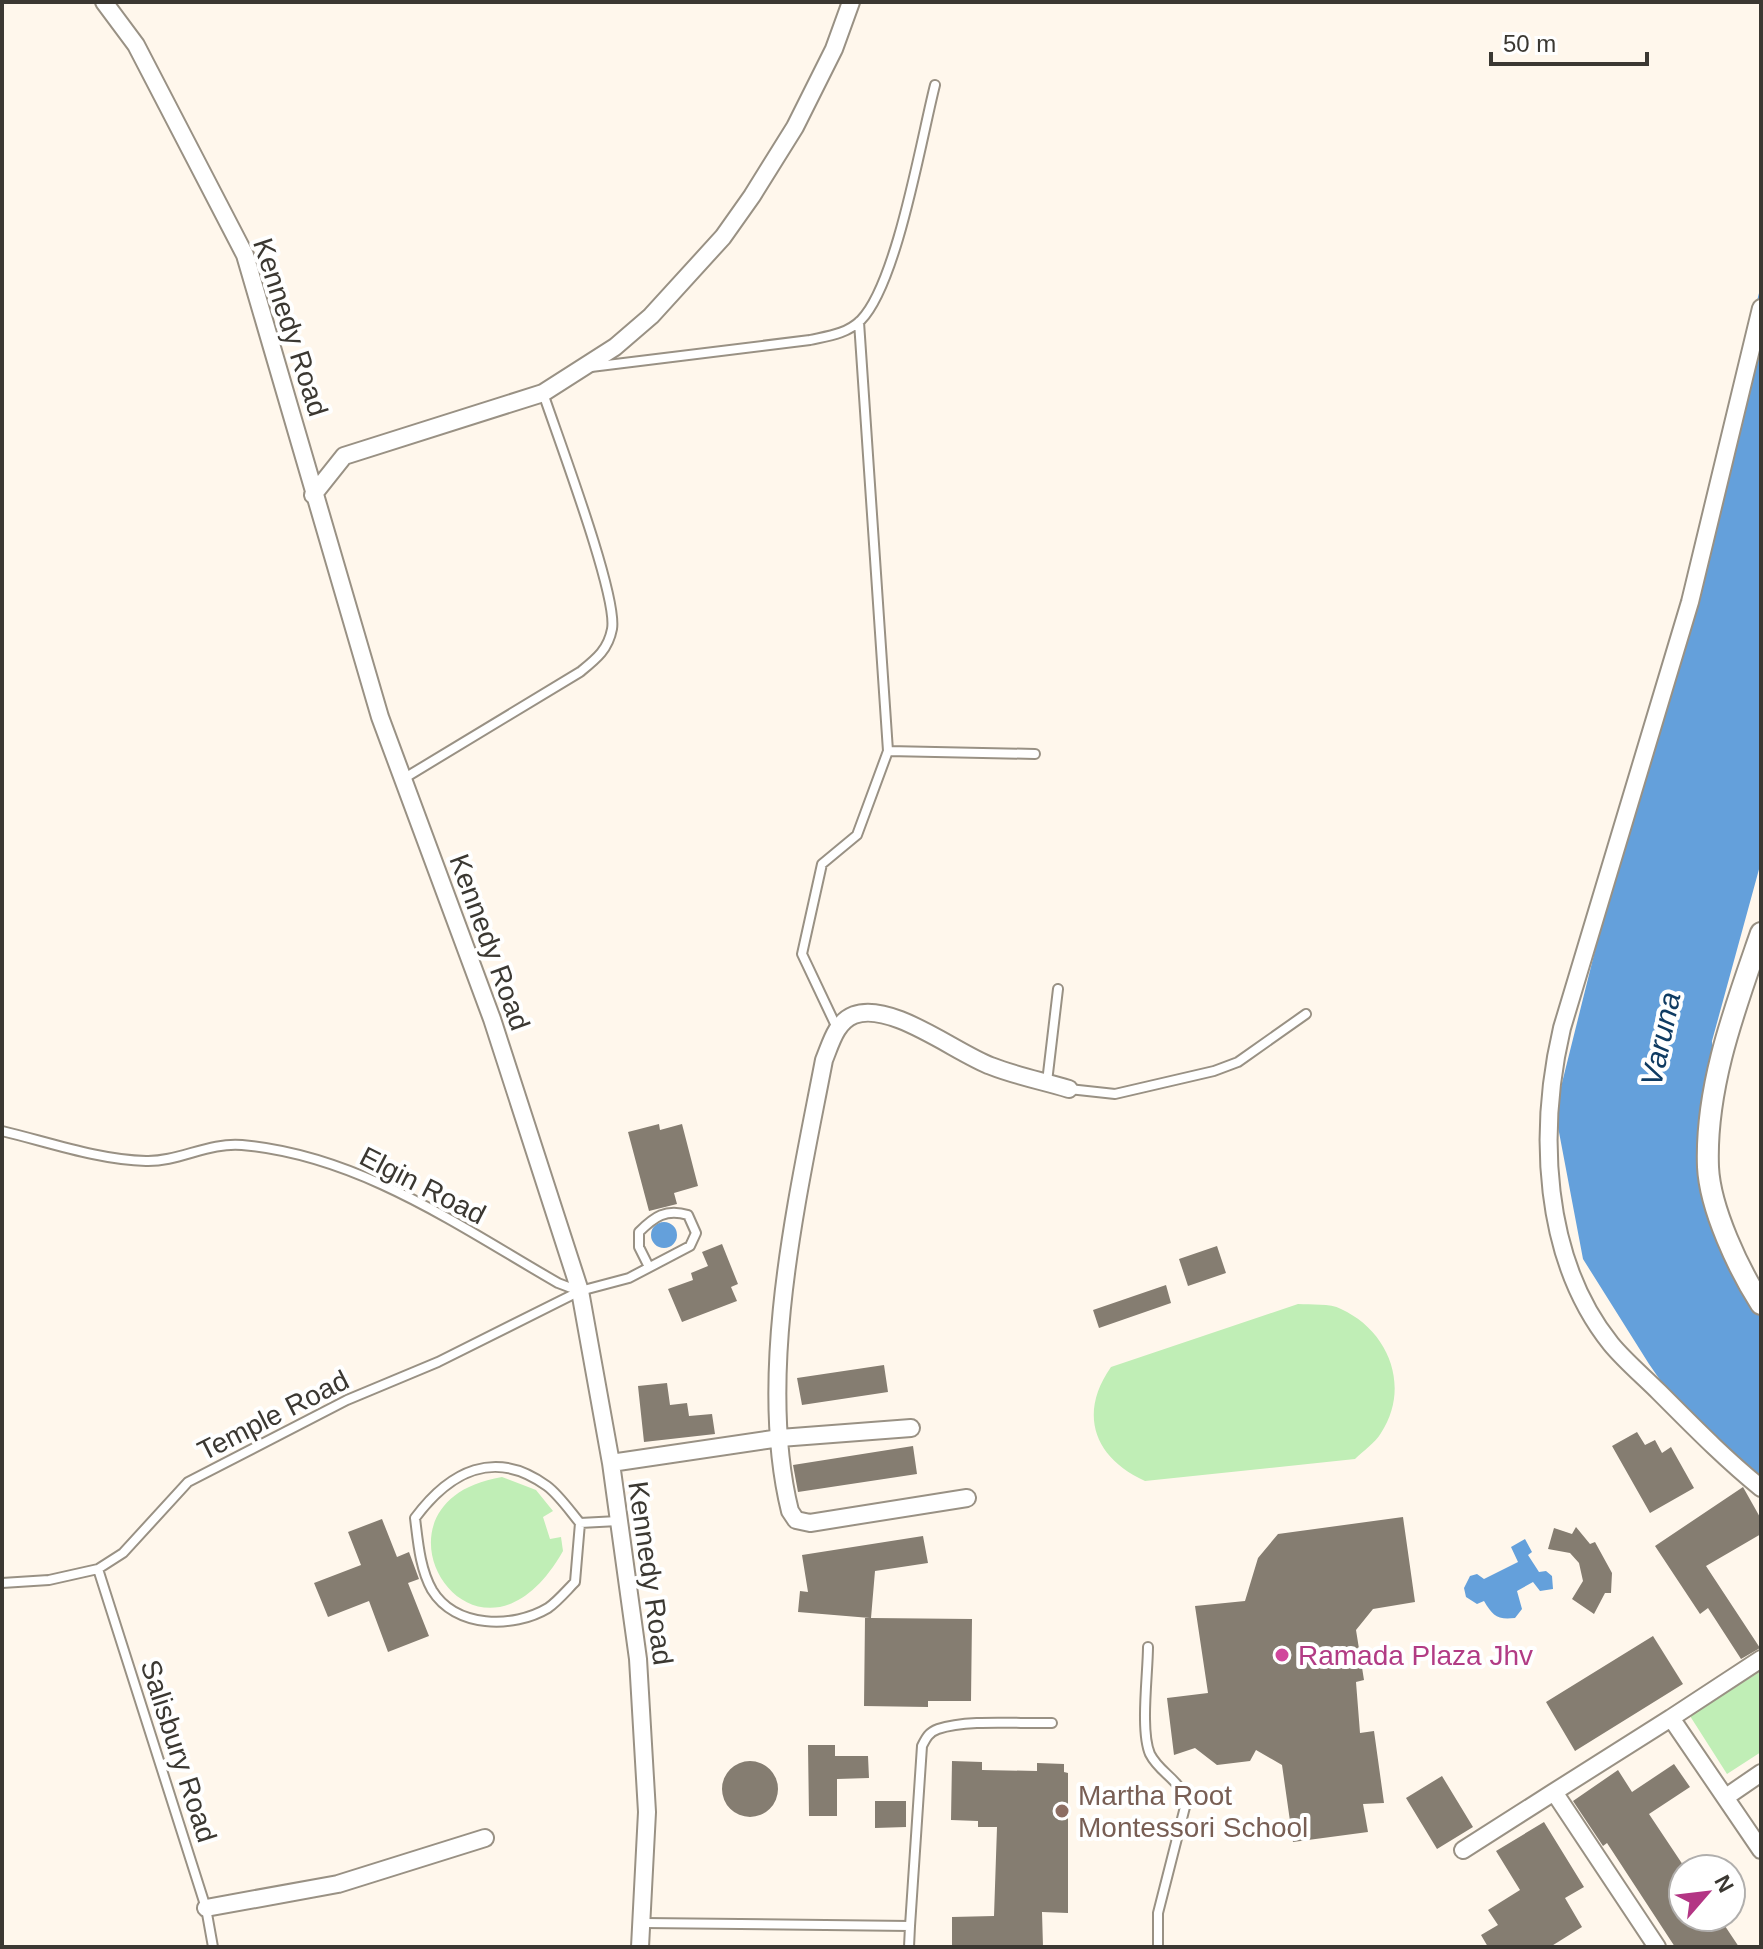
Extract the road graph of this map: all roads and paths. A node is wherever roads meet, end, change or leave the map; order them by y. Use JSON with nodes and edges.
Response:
{"nodes":[{"id":1,"x":104,"y":2,"type":"edge"},
{"id":2,"x":851,"y":2,"type":"edge"},
{"id":3,"x":935,"y":85,"type":"dead end"},
{"id":4,"x":1761,"y":308,"type":"edge"},
{"id":5,"x":859,"y":322,"type":"junction"},
{"id":6,"x":582,"y":368,"type":"junction"},
{"id":7,"x":543,"y":393,"type":"junction"},
{"id":8,"x":313,"y":495,"type":"junction"},
{"id":9,"x":888,"y":751,"type":"junction"},
{"id":10,"x":1035,"y":754,"type":"dead end"},
{"id":11,"x":403,"y":779,"type":"junction"},
{"id":12,"x":1761,"y":933,"type":"edge"},
{"id":13,"x":1058,"y":989,"type":"dead end"},
{"id":14,"x":1306,"y":1014,"type":"dead end"},
{"id":15,"x":837,"y":1028,"type":"junction"},
{"id":16,"x":1047,"y":1082,"type":"junction"},
{"id":17,"x":1069,"y":1089,"type":"joint"},
{"id":18,"x":2,"y":1131,"type":"edge"},
{"id":19,"x":649,"y":1267,"type":"junction"},
{"id":20,"x":580,"y":1291,"type":"junction"},
{"id":21,"x":1761,"y":1304,"type":"edge"},
{"id":22,"x":911,"y":1428,"type":"dead end"},
{"id":23,"x":780,"y":1438,"type":"junction"},
{"id":24,"x":611,"y":1463,"type":"junction"},
{"id":25,"x":1761,"y":1488,"type":"edge"},
{"id":26,"x":967,"y":1498,"type":"dead end"},
{"id":27,"x":618,"y":1521,"type":"junction"},
{"id":28,"x":580,"y":1523,"type":"junction"},
{"id":29,"x":98,"y":1569,"type":"junction"},
{"id":30,"x":2,"y":1583,"type":"edge"},
{"id":31,"x":1148,"y":1647,"type":"dead end"},
{"id":32,"x":1761,"y":1659,"type":"edge"},
{"id":33,"x":1671,"y":1718,"type":"junction"},
{"id":34,"x":1052,"y":1723,"type":"dead end"},
{"id":35,"x":1761,"y":1773,"type":"edge"},
{"id":36,"x":1554,"y":1792,"type":"junction"},
{"id":37,"x":1726,"y":1797,"type":"junction"},
{"id":38,"x":485,"y":1838,"type":"dead end"},
{"id":39,"x":1463,"y":1850,"type":"dead end"},
{"id":40,"x":1761,"y":1850,"type":"edge"},
{"id":41,"x":206,"y":1908,"type":"junction"},
{"id":42,"x":644,"y":1923,"type":"junction"},
{"id":43,"x":910,"y":1926,"type":"junction"},
{"id":44,"x":213,"y":1947,"type":"edge"},
{"id":45,"x":640,"y":1947,"type":"edge"},
{"id":46,"x":909,"y":1947,"type":"edge"},
{"id":47,"x":1158,"y":1947,"type":"edge"},
{"id":48,"x":1657,"y":1947,"type":"edge"}],
"edges":[{"from":1,"to":8,"type":"street","name":"Kennedy Road"},
{"from":2,"to":6,"type":"street"},
{"from":3,"to":5,"type":"lane"},
{"from":4,"to":25,"type":"street"},
{"from":5,"to":6,"type":"lane"},
{"from":5,"to":9,"type":"lane"},
{"from":6,"to":7,"type":"street"},
{"from":7,"to":8,"type":"street"},
{"from":7,"to":11,"type":"lane"},
{"from":8,"to":11,"type":"street","name":"Kennedy Road"},
{"from":9,"to":10,"type":"lane"},
{"from":9,"to":15,"type":"lane"},
{"from":11,"to":20,"type":"street","name":"Kennedy Road"},
{"from":12,"to":21,"type":"street"},
{"from":13,"to":16,"type":"lane"},
{"from":14,"to":17,"type":"lane"},
{"from":15,"to":16,"type":"street"},
{"from":15,"to":23,"type":"street"},
{"from":16,"to":17,"type":"street"},
{"from":18,"to":20,"type":"lane","name":"Elgin Road"},
{"from":19,"to":19,"type":"lane"},
{"from":19,"to":20,"type":"lane","name":"Temple Road"},
{"from":20,"to":24,"type":"street","name":"Kennedy Road"},
{"from":20,"to":29,"type":"lane","name":"Temple Road"},
{"from":22,"to":23,"type":"street"},
{"from":23,"to":24,"type":"street"},
{"from":23,"to":26,"type":"street"},
{"from":24,"to":27,"type":"street","name":"Kennedy Road"},
{"from":27,"to":28,"type":"lane"},
{"from":27,"to":42,"type":"street","name":"Kennedy Road"},
{"from":28,"to":28,"type":"lane"},
{"from":29,"to":30,"type":"lane","name":"Temple Road"},
{"from":29,"to":41,"type":"lane","name":"Salisbury Road"},
{"from":31,"to":47,"type":"lane"},
{"from":32,"to":33,"type":"street"},
{"from":33,"to":36,"type":"street"},
{"from":33,"to":37,"type":"street"},
{"from":34,"to":43,"type":"lane"},
{"from":35,"to":37,"type":"street"},
{"from":36,"to":39,"type":"street"},
{"from":36,"to":48,"type":"street"},
{"from":37,"to":40,"type":"street"},
{"from":38,"to":41,"type":"street"},
{"from":41,"to":44,"type":"lane","name":"Salisbury Road"},
{"from":42,"to":43,"type":"lane"},
{"from":42,"to":45,"type":"street","name":"Kennedy Road"},
{"from":43,"to":46,"type":"lane"}]}
